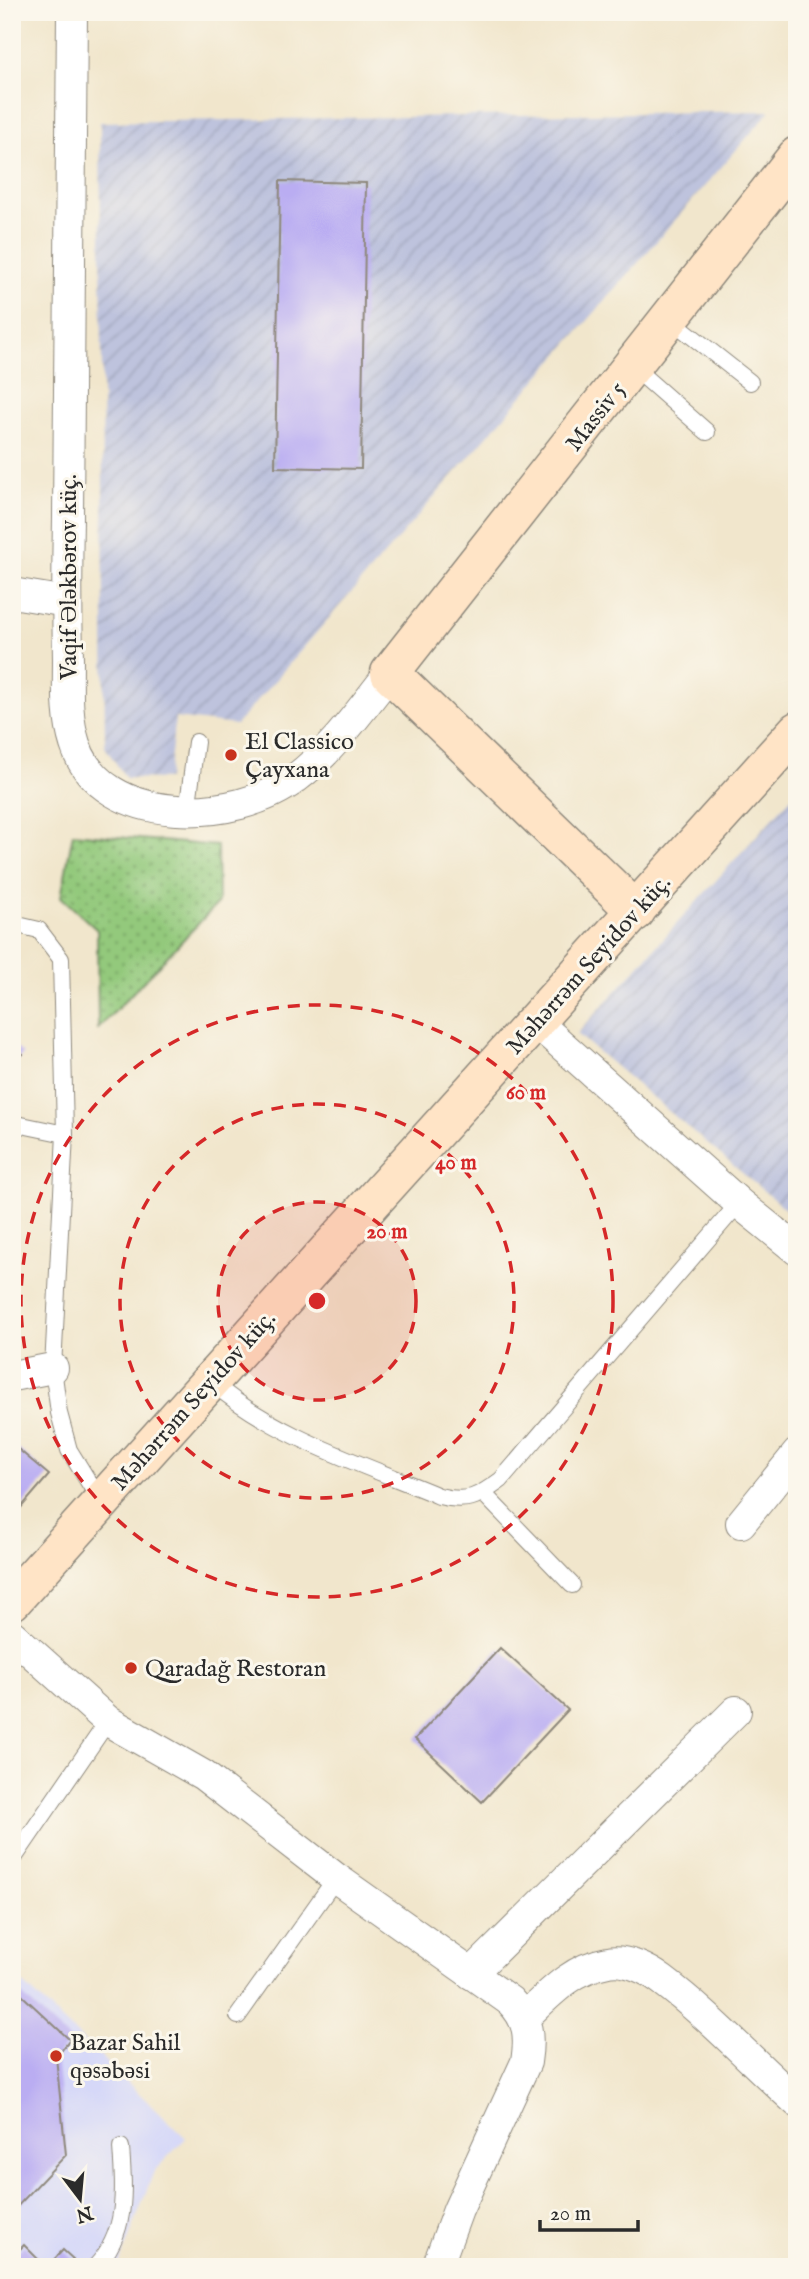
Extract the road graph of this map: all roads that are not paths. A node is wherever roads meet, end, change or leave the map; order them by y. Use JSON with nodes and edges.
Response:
{"nodes":[{"id":1,"x":72,"y":12,"type":"edge"},
{"id":2,"x":797,"y":156,"type":"edge"},
{"id":3,"x":670,"y":319,"type":"junction"},
{"id":4,"x":633,"y":367,"type":"junction"},
{"id":5,"x":750,"y":382,"type":"dead end"},
{"id":6,"x":707,"y":432,"type":"dead end"},
{"id":7,"x":12,"y":593,"type":"edge"},
{"id":8,"x":67,"y":602,"type":"junction"},
{"id":9,"x":390,"y":673,"type":"junction"},
{"id":10,"x":797,"y":732,"type":"edge"},
{"id":11,"x":196,"y":742,"type":"dead end"},
{"id":12,"x":187,"y":811,"type":"junction"},
{"id":13,"x":636,"y":911,"type":"junction"},
{"id":14,"x":12,"y":928,"type":"edge"},
{"id":15,"x":536,"y":1022,"type":"junction"},
{"id":16,"x":12,"y":1123,"type":"edge"},
{"id":17,"x":65,"y":1134,"type":"junction"},
{"id":18,"x":740,"y":1203,"type":"junction"},
{"id":19,"x":797,"y":1250,"type":"edge"},
{"id":20,"x":53,"y":1368,"type":"junction"},
{"id":21,"x":12,"y":1376,"type":"edge"},
{"id":22,"x":210,"y":1381,"type":"junction"},
{"id":23,"x":797,"y":1454,"type":"edge"},
{"id":24,"x":483,"y":1493,"type":"junction"},
{"id":25,"x":101,"y":1502,"type":"junction"},
{"id":26,"x":741,"y":1523,"type":"dead end"},
{"id":27,"x":572,"y":1585,"type":"dead end"},
{"id":28,"x":12,"y":1601,"type":"edge"},
{"id":29,"x":12,"y":1635,"type":"edge"},
{"id":30,"x":736,"y":1711,"type":"dead end"},
{"id":31,"x":108,"y":1721,"type":"junction"},
{"id":32,"x":12,"y":1861,"type":"edge"},
{"id":33,"x":337,"y":1878,"type":"junction"},
{"id":34,"x":471,"y":1974,"type":"junction"},
{"id":35,"x":238,"y":2017,"type":"dead end"},
{"id":36,"x":525,"y":2017,"type":"junction"},
{"id":37,"x":797,"y":2102,"type":"edge"},
{"id":38,"x":121,"y":2147,"type":"dead end"},
{"id":39,"x":95,"y":2267,"type":"edge"},
{"id":40,"x":437,"y":2267,"type":"edge"}],
"edges":[{"from":1,"to":8,"type":"street","name":"Vaqif Ələkbərov küç."},
{"from":2,"to":3,"type":"main road","name":"Massiv 5"},
{"from":3,"to":4,"type":"main road","name":"Massiv 5"},
{"from":3,"to":5,"type":"lane"},
{"from":4,"to":6,"type":"lane"},
{"from":4,"to":9,"type":"main road","name":"Massiv 5"},
{"from":7,"to":8,"type":"street"},
{"from":8,"to":12,"type":"street","name":"Vaqif Ələkbərov küç."},
{"from":9,"to":12,"type":"street","name":"Vaqif Ələkbərov küç."},
{"from":9,"to":13,"type":"main road"},
{"from":10,"to":13,"type":"main road","name":"Məhərrəm Seyidov küç."},
{"from":11,"to":12,"type":"lane"},
{"from":13,"to":15,"type":"main road","name":"Məhərrəm Seyidov küç."},
{"from":14,"to":17,"type":"lane"},
{"from":15,"to":18,"type":"street"},
{"from":15,"to":22,"type":"main road","name":"Məhərrəm Seyidov küç."},
{"from":16,"to":17,"type":"lane"},
{"from":17,"to":20,"type":"lane"},
{"from":18,"to":19,"type":"street"},
{"from":18,"to":24,"type":"lane"},
{"from":20,"to":21,"type":"street"},
{"from":20,"to":25,"type":"lane"},
{"from":22,"to":24,"type":"lane"},
{"from":22,"to":25,"type":"main road","name":"Məhərrəm Seyidov küç."},
{"from":23,"to":26,"type":"street"},
{"from":24,"to":27,"type":"lane"},
{"from":25,"to":28,"type":"main road","name":"Məhərrəm Seyidov küç."},
{"from":29,"to":31,"type":"street"},
{"from":30,"to":34,"type":"street"},
{"from":31,"to":32,"type":"lane"},
{"from":31,"to":33,"type":"street"},
{"from":33,"to":34,"type":"street"},
{"from":33,"to":35,"type":"lane"},
{"from":34,"to":36,"type":"street"},
{"from":36,"to":37,"type":"street"},
{"from":36,"to":40,"type":"street"},
{"from":38,"to":39,"type":"lane"}]}
